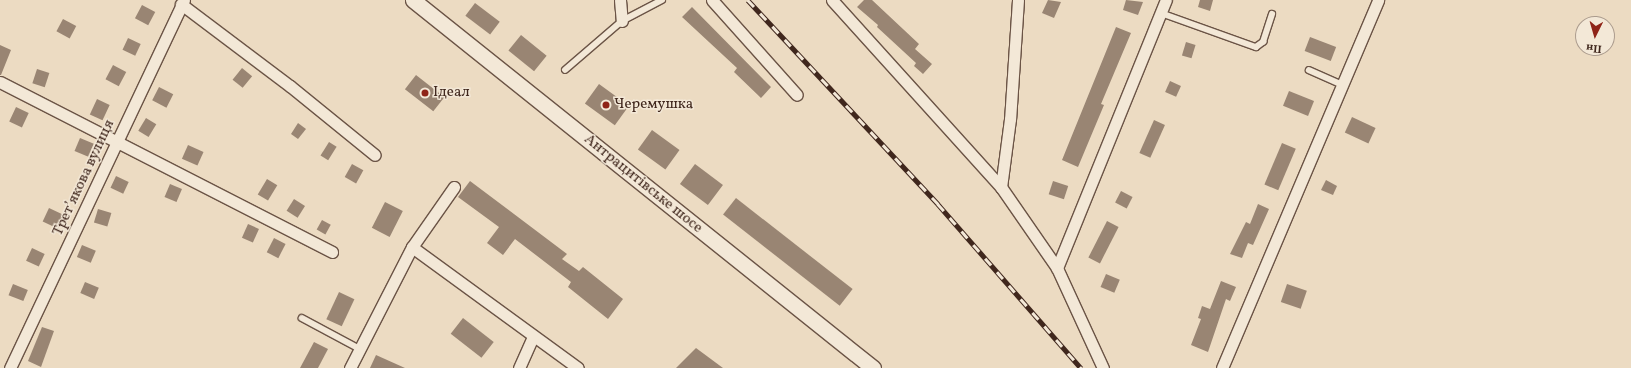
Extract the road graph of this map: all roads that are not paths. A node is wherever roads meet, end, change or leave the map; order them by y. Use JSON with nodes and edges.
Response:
{"nodes":[{"id":1,"x":414,"y":0,"type":"edge"},
{"id":2,"x":620,"y":0,"type":"edge"},
{"id":3,"x":662,"y":0,"type":"edge"},
{"id":4,"x":712,"y":0,"type":"edge"},
{"id":5,"x":832,"y":0,"type":"edge"},
{"id":6,"x":1018,"y":0,"type":"edge"},
{"id":7,"x":1166,"y":0,"type":"edge"},
{"id":8,"x":1378,"y":0,"type":"edge"},
{"id":9,"x":182,"y":2,"type":"edge"},
{"id":10,"x":1161,"y":13,"type":"junction"},
{"id":11,"x":1272,"y":14,"type":"dead end"},
{"id":12,"x":622,"y":21,"type":"junction"},
{"id":13,"x":564,"y":70,"type":"dead end"},
{"id":14,"x":1309,"y":70,"type":"dead end"},
{"id":15,"x":0,"y":82,"type":"edge"},
{"id":16,"x":1342,"y":85,"type":"junction"},
{"id":17,"x":797,"y":95,"type":"dead end"},
{"id":18,"x":118,"y":144,"type":"junction"},
{"id":19,"x":375,"y":155,"type":"dead end"},
{"id":20,"x":454,"y":187,"type":"dead end"},
{"id":21,"x":1001,"y":187,"type":"junction"},
{"id":22,"x":412,"y":247,"type":"junction"},
{"id":23,"x":332,"y":252,"type":"dead end"},
{"id":24,"x":1057,"y":268,"type":"junction"},
{"id":25,"x":302,"y":318,"type":"dead end"},
{"id":26,"x":533,"y":336,"type":"junction"},
{"id":27,"x":360,"y":349,"type":"junction"},
{"id":28,"x":10,"y":368,"type":"edge"},
{"id":29,"x":350,"y":368,"type":"edge"},
{"id":30,"x":519,"y":368,"type":"edge"},
{"id":31,"x":578,"y":368,"type":"edge"},
{"id":32,"x":873,"y":368,"type":"edge"},
{"id":33,"x":1103,"y":368,"type":"edge"},
{"id":34,"x":1222,"y":368,"type":"edge"}],
"edges":[{"from":1,"to":32,"type":"main road","name":"Антрацитівське шосе"},
{"from":2,"to":12,"type":"street"},
{"from":3,"to":12,"type":"lane"},
{"from":4,"to":17,"type":"street"},
{"from":5,"to":21,"type":"street"},
{"from":6,"to":21,"type":"street"},
{"from":7,"to":10,"type":"street"},
{"from":8,"to":16,"type":"street"},
{"from":9,"to":18,"type":"street","name":"Третʼякова вулиця"},
{"from":9,"to":19,"type":"street"},
{"from":10,"to":11,"type":"lane"},
{"from":10,"to":24,"type":"street"},
{"from":12,"to":13,"type":"lane"},
{"from":14,"to":16,"type":"lane"},
{"from":15,"to":18,"type":"street"},
{"from":16,"to":34,"type":"street"},
{"from":18,"to":23,"type":"street"},
{"from":18,"to":28,"type":"street","name":"Третʼякова вулиця"},
{"from":20,"to":22,"type":"street"},
{"from":21,"to":24,"type":"street"},
{"from":22,"to":26,"type":"street"},
{"from":22,"to":27,"type":"street"},
{"from":24,"to":33,"type":"street"},
{"from":25,"to":27,"type":"lane"},
{"from":26,"to":30,"type":"street"},
{"from":26,"to":31,"type":"street"},
{"from":27,"to":29,"type":"street"}]}
